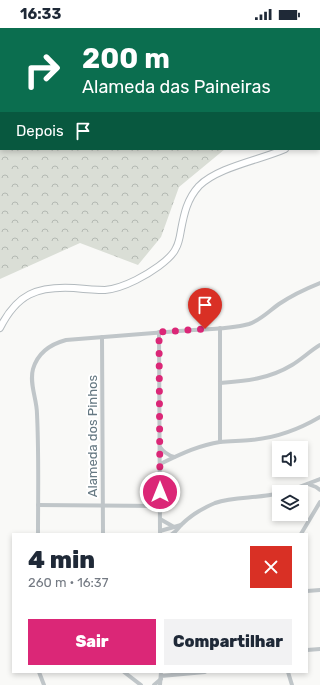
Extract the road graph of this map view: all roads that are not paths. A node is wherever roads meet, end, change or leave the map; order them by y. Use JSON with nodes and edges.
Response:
{"nodes":[{"id":1,"x":283,"y":150,"type":"edge"},
{"id":2,"x":320,"y":283,"type":"edge"},
{"id":3,"x":0,"y":328,"type":"edge"},
{"id":4,"x":220,"y":328,"type":"junction"},
{"id":5,"x":159,"y":332,"type":"junction"},
{"id":6,"x":102,"y":337,"type":"junction"},
{"id":7,"x":320,"y":345,"type":"edge"},
{"id":8,"x":220,"y":383,"type":"junction"},
{"id":9,"x":320,"y":417,"type":"edge"},
{"id":10,"x":220,"y":442,"type":"junction"},
{"id":11,"x":160,"y":447,"type":"junction"},
{"id":12,"x":174,"y":457,"type":"junction"},
{"id":13,"x":160,"y":464,"type":"junction"},
{"id":14,"x":320,"y":479,"type":"edge"},
{"id":15,"x":308,"y":484,"type":"junction"},
{"id":16,"x":305,"y":485,"type":"edge"},
{"id":17,"x":320,"y":490,"type":"edge"},
{"id":18,"x":272,"y":495,"type":"edge"},
{"id":19,"x":320,"y":502,"type":"edge"},
{"id":20,"x":38,"y":505,"type":"junction"},
{"id":21,"x":103,"y":506,"type":"junction"},
{"id":22,"x":160,"y":506,"type":"junction"},
{"id":23,"x":160,"y":519,"type":"junction"},
{"id":24,"x":181,"y":525,"type":"junction"},
{"id":25,"x":174,"y":527,"type":"junction"},
{"id":26,"x":38,"y":533,"type":"edge"},
{"id":27,"x":103,"y":533,"type":"edge"},
{"id":28,"x":160,"y":533,"type":"edge"},
{"id":29,"x":174,"y":533,"type":"edge"},
{"id":30,"x":302,"y":533,"type":"edge"},
{"id":31,"x":320,"y":590,"type":"edge"},
{"id":32,"x":308,"y":591,"type":"edge"},
{"id":33,"x":320,"y":649,"type":"edge"},
{"id":34,"x":308,"y":650,"type":"edge"},
{"id":35,"x":40,"y":673,"type":"edge"},
{"id":36,"x":125,"y":673,"type":"edge"},
{"id":37,"x":195,"y":673,"type":"edge"},
{"id":38,"x":288,"y":673,"type":"edge"},
{"id":39,"x":161,"y":676,"type":"edge"},
{"id":40,"x":44,"y":685,"type":"edge"},
{"id":41,"x":141,"y":685,"type":"edge"},
{"id":42,"x":154,"y":685,"type":"edge"},
{"id":43,"x":160,"y":685,"type":"edge"},
{"id":44,"x":292,"y":685,"type":"edge"}],
"edges":[{"from":1,"to":3,"type":"street"},
{"from":2,"to":4,"type":"street"},
{"from":4,"to":5,"type":"street"},
{"from":4,"to":8,"type":"street"},
{"from":5,"to":6,"type":"street"},
{"from":5,"to":11,"type":"street"},
{"from":6,"to":20,"type":"street"},
{"from":6,"to":21,"type":"street","name":"Alameda dos Pinhos"},
{"from":7,"to":8,"type":"street"},
{"from":8,"to":10,"type":"street"},
{"from":9,"to":10,"type":"street"},
{"from":10,"to":12,"type":"street"},
{"from":11,"to":12,"type":"street"},
{"from":11,"to":13,"type":"street"},
{"from":12,"to":13,"type":"street"},
{"from":13,"to":22,"type":"street"},
{"from":14,"to":15,"type":"street"},
{"from":15,"to":16,"type":"street"},
{"from":15,"to":17,"type":"street"},
{"from":18,"to":24,"type":"street"},
{"from":19,"to":30,"type":"street"},
{"from":20,"to":21,"type":"street"},
{"from":20,"to":26,"type":"street"},
{"from":21,"to":22,"type":"street"},
{"from":21,"to":27,"type":"street","name":"Alameda dos Pinhos"},
{"from":22,"to":23,"type":"street"},
{"from":23,"to":25,"type":"street"},
{"from":23,"to":28,"type":"street"},
{"from":24,"to":25,"type":"street"},
{"from":24,"to":29,"type":"street"},
{"from":25,"to":28,"type":"street"},
{"from":31,"to":32,"type":"street"},
{"from":33,"to":34,"type":"street"},
{"from":35,"to":40,"type":"street"},
{"from":36,"to":41,"type":"street"},
{"from":37,"to":39,"type":"street"},
{"from":38,"to":44,"type":"street"},
{"from":39,"to":42,"type":"street"},
{"from":39,"to":43,"type":"street"}]}
